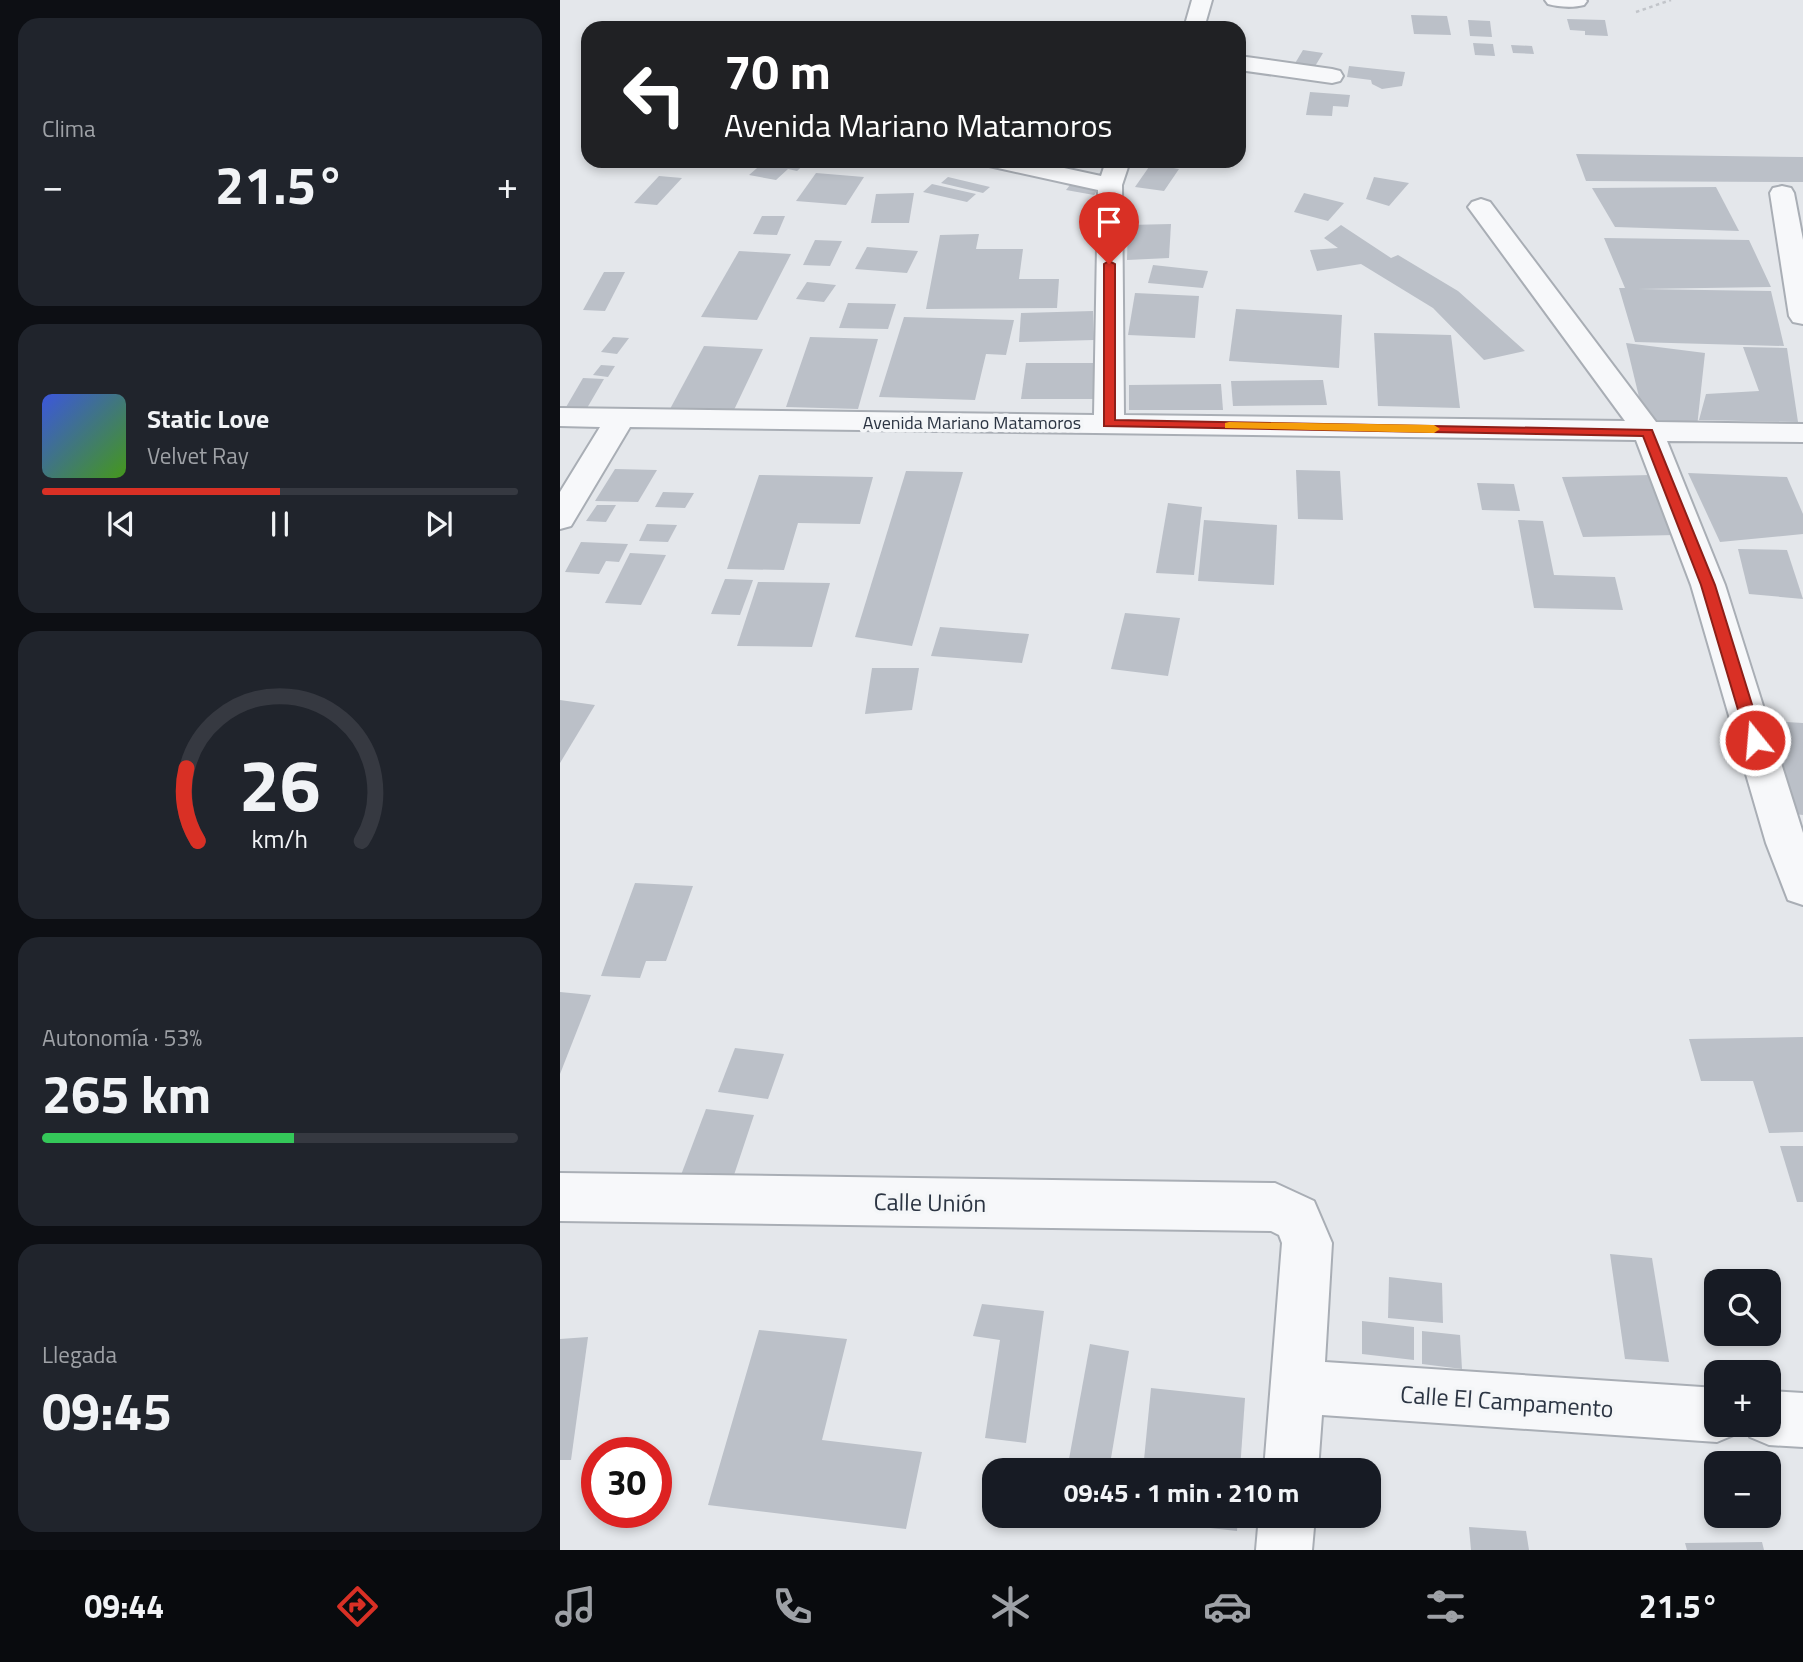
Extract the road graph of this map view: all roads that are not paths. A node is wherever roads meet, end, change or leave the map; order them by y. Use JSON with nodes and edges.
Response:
{"nodes":[{"id":1,"x":1202,"y":0,"type":"edge"},
{"id":2,"x":1555,"y":0,"type":"edge"},
{"id":3,"x":1577,"y":1,"type":"edge"},
{"id":4,"x":1196,"y":21,"type":"edge"},
{"id":5,"x":1246,"y":64,"type":"edge"},
{"id":6,"x":1332,"y":76,"type":"dead end"},
{"id":7,"x":1066,"y":168,"type":"edge"},
{"id":8,"x":1114,"y":173,"type":"edge"},
{"id":9,"x":1782,"y":193,"type":"dead end"},
{"id":10,"x":1480,"y":207,"type":"dead end"},
{"id":11,"x":1803,"y":316,"type":"edge"},
{"id":12,"x":560,"y":417,"type":"edge"},
{"id":13,"x":619,"y":420,"type":"junction"},
{"id":14,"x":1108,"y":423,"type":"junction"},
{"id":15,"x":1648,"y":432,"type":"junction"},
{"id":16,"x":1803,"y":433,"type":"edge"},
{"id":17,"x":560,"y":518,"type":"edge"},
{"id":18,"x":1794,"y":843,"type":"edge"},
{"id":19,"x":1803,"y":888,"type":"edge"},
{"id":20,"x":560,"y":1197,"type":"edge"},
{"id":21,"x":1298,"y":1387,"type":"junction"},
{"id":22,"x":1704,"y":1414,"type":"edge"},
{"id":23,"x":1781,"y":1419,"type":"edge"},
{"id":24,"x":1803,"y":1420,"type":"edge"},
{"id":25,"x":1292,"y":1458,"type":"edge"},
{"id":26,"x":1286,"y":1528,"type":"edge"},
{"id":27,"x":1284,"y":1550,"type":"edge"}],
"edges":[{"from":1,"to":4,"type":"street"},
{"from":2,"to":3,"type":"street"},
{"from":5,"to":6,"type":"street"},
{"from":7,"to":8,"type":"street"},
{"from":8,"to":14,"type":"street"},
{"from":9,"to":11,"type":"street"},
{"from":10,"to":15,"type":"street"},
{"from":12,"to":13,"type":"street","name":"Avenida Mariano Matamoros"},
{"from":13,"to":14,"type":"street","name":"Avenida Mariano Matamoros"},
{"from":13,"to":17,"type":"street"},
{"from":14,"to":15,"type":"street","name":"Avenida Mariano Matamoros"},
{"from":15,"to":16,"type":"street","name":"Avenida Mariano Matamoros"},
{"from":15,"to":18,"type":"street"},
{"from":18,"to":19,"type":"street"},
{"from":20,"to":21,"type":"street","name":"Calle Unión"},
{"from":21,"to":22,"type":"street","name":"Calle El Campamento"},
{"from":21,"to":25,"type":"street"},
{"from":23,"to":24,"type":"street"},
{"from":26,"to":27,"type":"street"}]}
